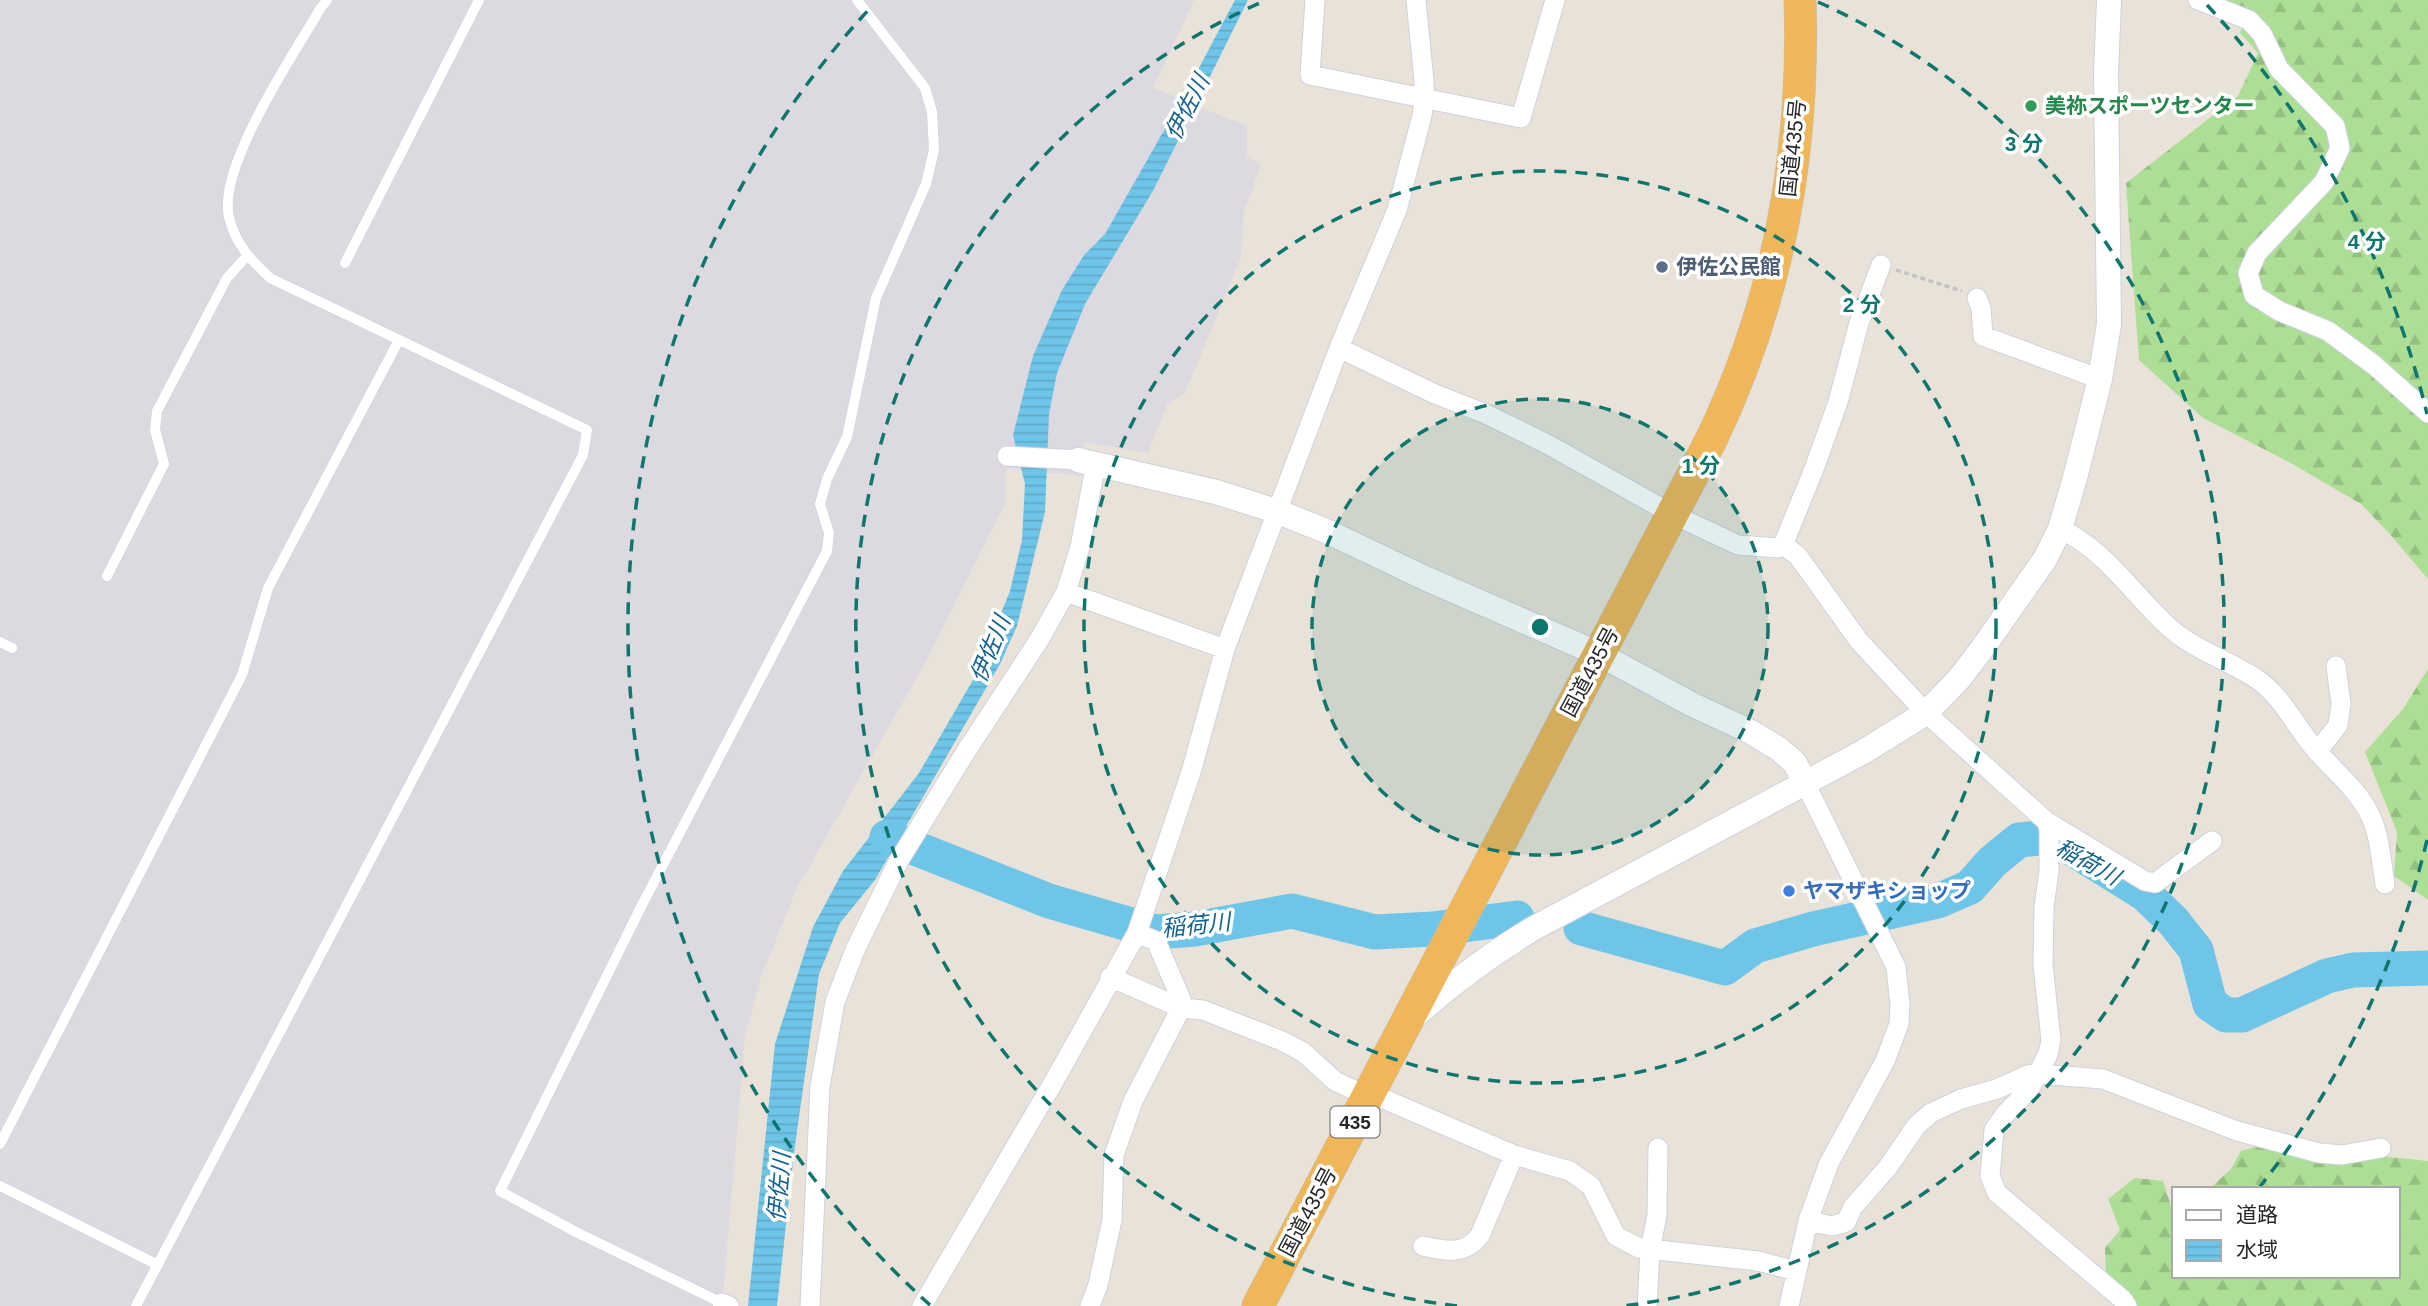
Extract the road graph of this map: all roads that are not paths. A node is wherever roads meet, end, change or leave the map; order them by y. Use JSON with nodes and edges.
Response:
{"nodes":[{"id":1,"x":327,"y":0,"type":"edge"},
{"id":2,"x":479,"y":0,"type":"edge"},
{"id":3,"x":857,"y":0,"type":"edge"},
{"id":4,"x":1315,"y":0,"type":"edge"},
{"id":5,"x":1416,"y":0,"type":"edge"},
{"id":6,"x":1555,"y":0,"type":"edge"},
{"id":7,"x":1800,"y":0,"type":"edge"},
{"id":8,"x":2109,"y":0,"type":"edge"},
{"id":9,"x":2198,"y":0,"type":"edge"},
{"id":10,"x":1423,"y":100,"type":"junction"},
{"id":11,"x":247,"y":256,"type":"junction"},
{"id":12,"x":345,"y":263,"type":"dead end"},
{"id":13,"x":1881,"y":265,"type":"road end"},
{"id":14,"x":1977,"y":298,"type":"road end"},
{"id":15,"x":399,"y":340,"type":"junction"},
{"id":16,"x":1339,"y":348,"type":"junction"},
{"id":17,"x":2100,"y":379,"type":"junction"},
{"id":18,"x":2428,"y":413,"type":"edge"},
{"id":19,"x":1007,"y":456,"type":"dead end"},
{"id":20,"x":1087,"y":461,"type":"junction"},
{"id":21,"x":1276,"y":510,"type":"junction"},
{"id":22,"x":1672,"y":514,"type":"junction"},
{"id":23,"x":2060,"y":529,"type":"junction"},
{"id":24,"x":1783,"y":545,"type":"junction"},
{"id":25,"x":107,"y":576,"type":"dead end"},
{"id":26,"x":1066,"y":592,"type":"junction"},
{"id":27,"x":0,"y":642,"type":"edge"},
{"id":28,"x":12,"y":648,"type":"dead end"},
{"id":29,"x":1226,"y":649,"type":"junction"},
{"id":30,"x":1599,"y":654,"type":"junction"},
{"id":31,"x":2336,"y":666,"type":"dead end"},
{"id":32,"x":1926,"y":713,"type":"junction"},
{"id":33,"x":2317,"y":751,"type":"junction"},
{"id":34,"x":1805,"y":783,"type":"junction"},
{"id":35,"x":2046,"y":821,"type":"junction"},
{"id":36,"x":2212,"y":841,"type":"dead end"},
{"id":37,"x":2385,"y":884,"type":"dead end"},
{"id":38,"x":1137,"y":933,"type":"junction"},
{"id":39,"x":1110,"y":977,"type":"junction"},
{"id":40,"x":1181,"y":1008,"type":"junction"},
{"id":41,"x":1407,"y":1023,"type":"junction"},
{"id":42,"x":2039,"y":1074,"type":"junction"},
{"id":43,"x":1370,"y":1093,"type":"junction"},
{"id":44,"x":0,"y":1144,"type":"edge"},
{"id":45,"x":1658,"y":1148,"type":"dead end"},
{"id":46,"x":2381,"y":1148,"type":"dead end"},
{"id":47,"x":1514,"y":1155,"type":"junction"},
{"id":48,"x":0,"y":1186,"type":"edge"},
{"id":49,"x":1808,"y":1221,"type":"junction"},
{"id":50,"x":1423,"y":1245,"type":"dead end"},
{"id":51,"x":1650,"y":1251,"type":"junction"},
{"id":52,"x":158,"y":1265,"type":"junction"},
{"id":53,"x":1797,"y":1271,"type":"junction"},
{"id":54,"x":726,"y":1305,"type":"edge"},
{"id":55,"x":136,"y":1306,"type":"edge"},
{"id":56,"x":810,"y":1306,"type":"edge"},
{"id":57,"x":922,"y":1306,"type":"edge"},
{"id":58,"x":1090,"y":1306,"type":"edge"},
{"id":59,"x":1258,"y":1306,"type":"edge"},
{"id":60,"x":1647,"y":1306,"type":"edge"},
{"id":61,"x":1789,"y":1306,"type":"edge"},
{"id":62,"x":2127,"y":1306,"type":"edge"}],
"edges":[{"from":1,"to":11,"type":"lane"},
{"from":2,"to":12,"type":"lane"},
{"from":3,"to":54,"type":"lane"},
{"from":4,"to":10,"type":"street"},
{"from":5,"to":10,"type":"street"},
{"from":6,"to":10,"type":"street"},
{"from":7,"to":22,"type":"highway","name":"国道435号","number":"435"},
{"from":8,"to":17,"type":"street"},
{"from":9,"to":18,"type":"street"},
{"from":10,"to":16,"type":"street"},
{"from":11,"to":15,"type":"lane"},
{"from":11,"to":25,"type":"lane"},
{"from":13,"to":24,"type":"street"},
{"from":14,"to":17,"type":"street"},
{"from":15,"to":44,"type":"lane"},
{"from":15,"to":52,"type":"lane"},
{"from":16,"to":21,"type":"street"},
{"from":16,"to":22,"type":"street"},
{"from":17,"to":23,"type":"street"},
{"from":19,"to":20,"type":"street"},
{"from":20,"to":21,"type":"street"},
{"from":20,"to":26,"type":"street"},
{"from":21,"to":29,"type":"street"},
{"from":21,"to":30,"type":"street"},
{"from":22,"to":24,"type":"street"},
{"from":22,"to":30,"type":"highway","name":"国道435号","number":"435"},
{"from":23,"to":32,"type":"street"},
{"from":23,"to":33,"type":"street"},
{"from":24,"to":32,"type":"street"},
{"from":26,"to":29,"type":"street"},
{"from":26,"to":56,"type":"street"},
{"from":27,"to":28,"type":"lane"},
{"from":29,"to":38,"type":"street"},
{"from":30,"to":34,"type":"street"},
{"from":30,"to":41,"type":"highway","name":"国道435号","number":"435"},
{"from":31,"to":33,"type":"street"},
{"from":32,"to":34,"type":"street"},
{"from":32,"to":35,"type":"street"},
{"from":33,"to":37,"type":"street"},
{"from":34,"to":41,"type":"street"},
{"from":34,"to":49,"type":"street"},
{"from":35,"to":36,"type":"street"},
{"from":35,"to":42,"type":"street"},
{"from":38,"to":39,"type":"street"},
{"from":38,"to":40,"type":"street"},
{"from":39,"to":40,"type":"street"},
{"from":39,"to":57,"type":"street"},
{"from":40,"to":43,"type":"street"},
{"from":40,"to":58,"type":"street"},
{"from":41,"to":43,"type":"highway","name":"国道435号","number":"435"},
{"from":42,"to":46,"type":"street"},
{"from":42,"to":49,"type":"street"},
{"from":42,"to":62,"type":"street"},
{"from":43,"to":47,"type":"street"},
{"from":43,"to":59,"type":"highway","name":"国道435号","number":"435"},
{"from":45,"to":51,"type":"street"},
{"from":47,"to":50,"type":"street"},
{"from":47,"to":51,"type":"street"},
{"from":48,"to":52,"type":"lane"},
{"from":49,"to":53,"type":"street"},
{"from":51,"to":53,"type":"street"},
{"from":51,"to":60,"type":"street"},
{"from":52,"to":55,"type":"lane"},
{"from":53,"to":61,"type":"street"}]}
